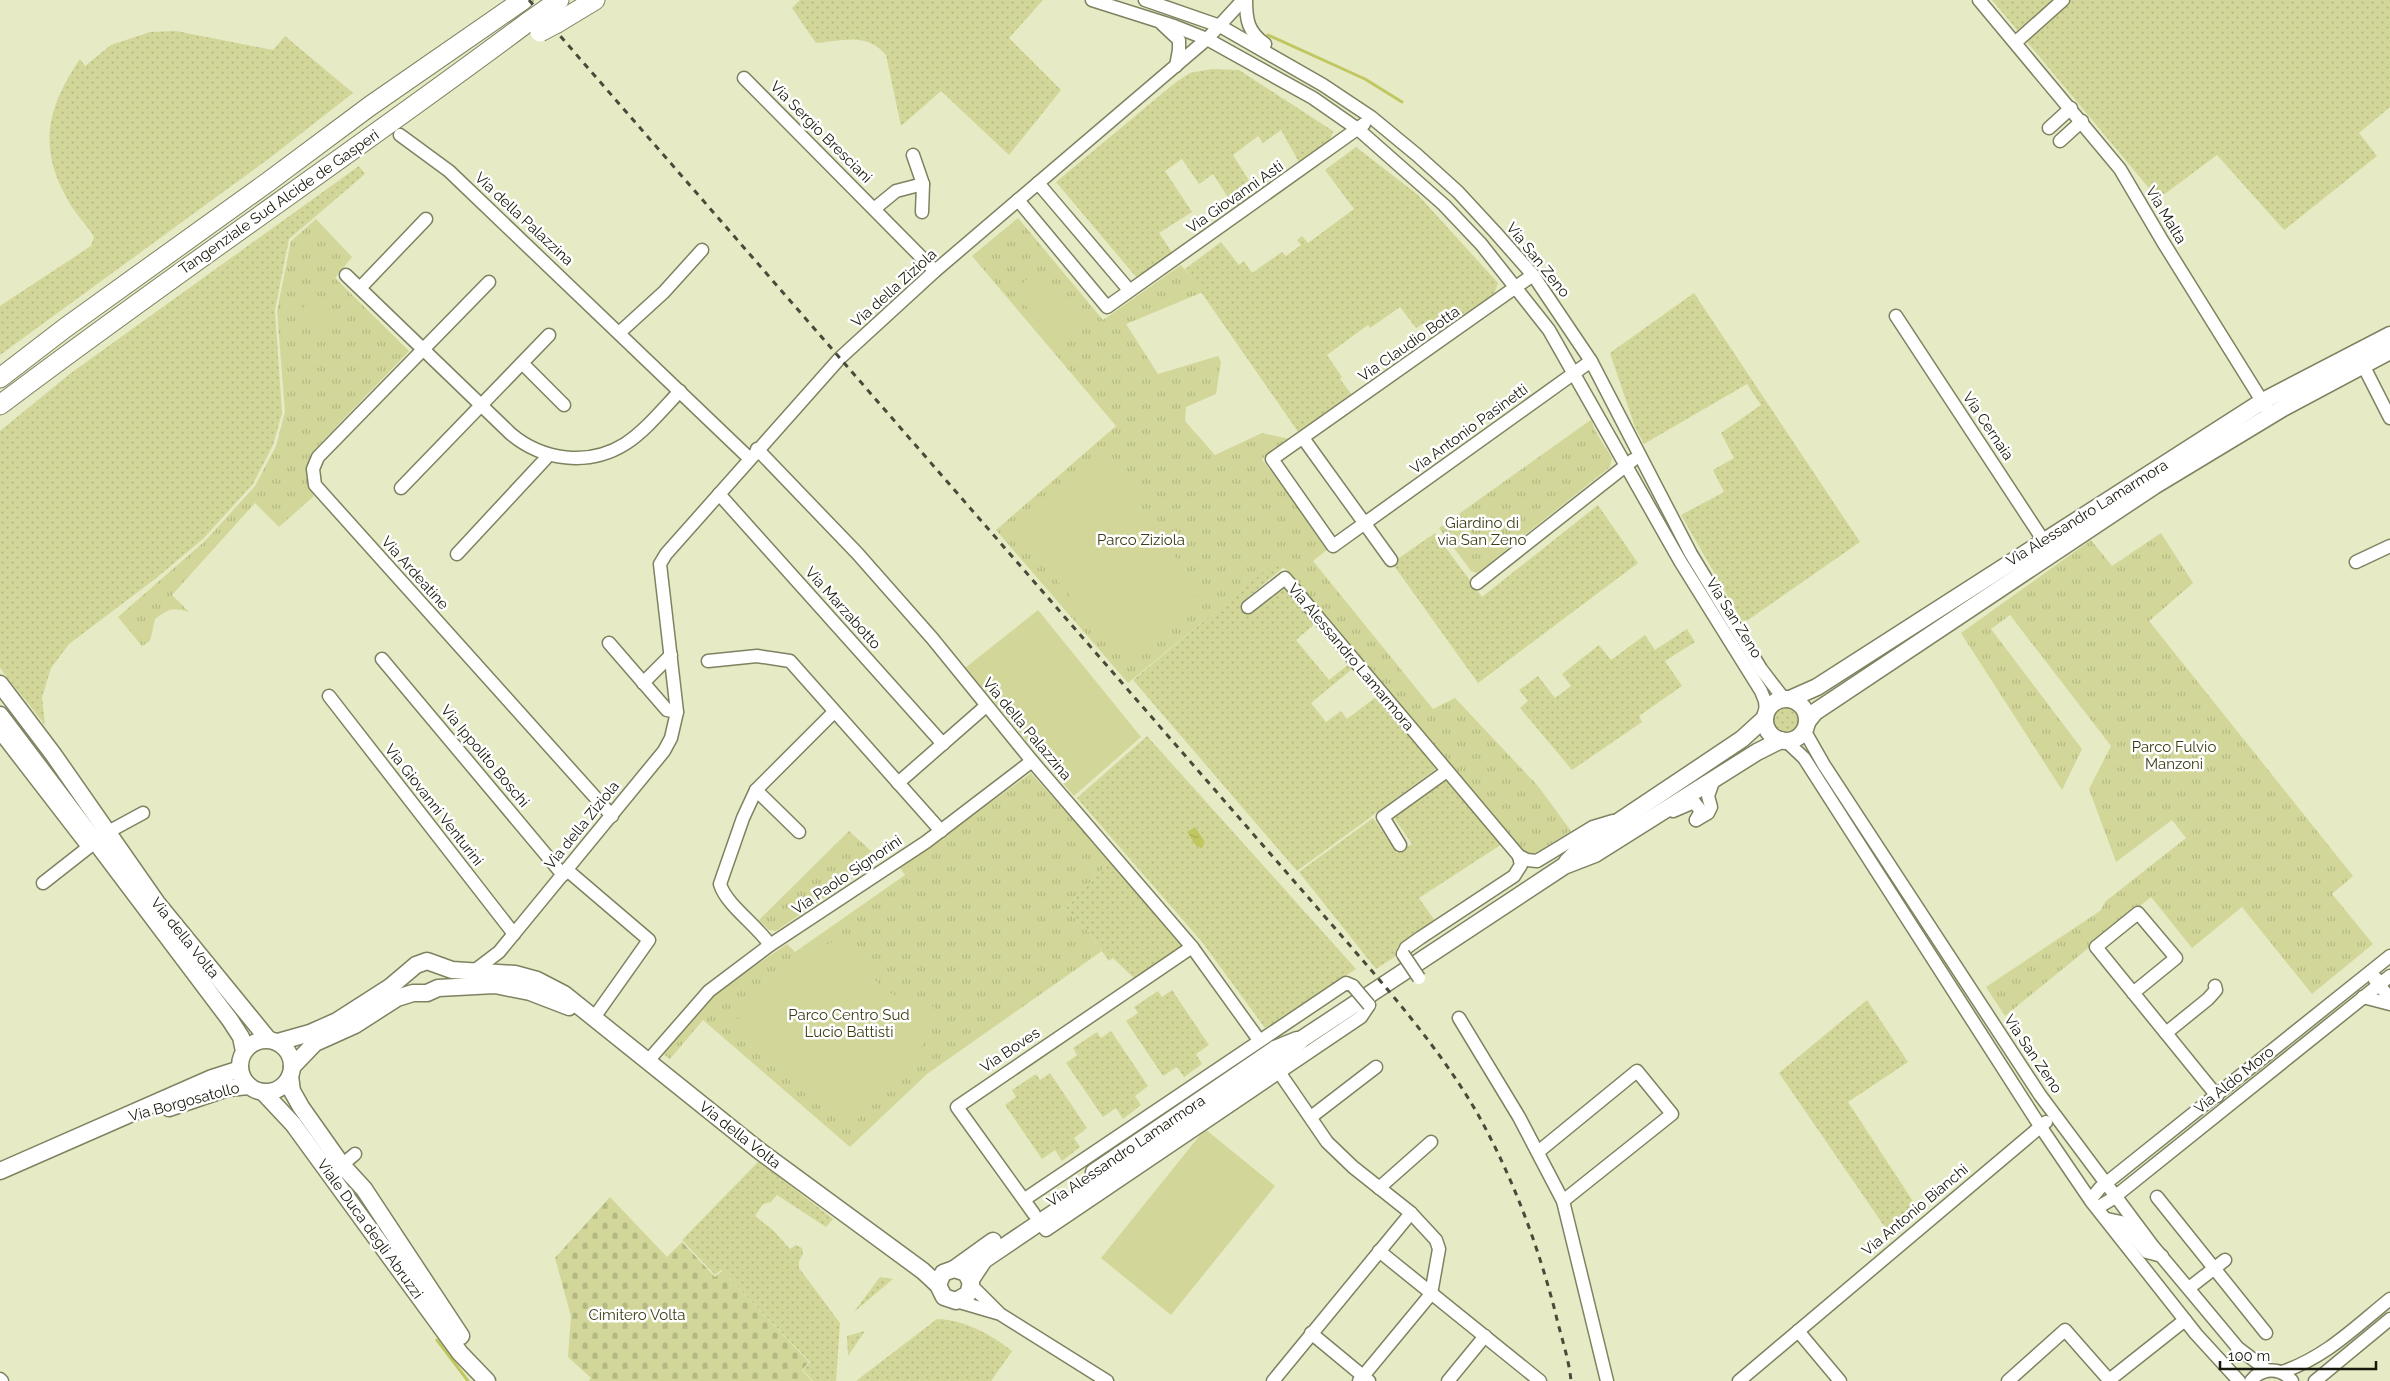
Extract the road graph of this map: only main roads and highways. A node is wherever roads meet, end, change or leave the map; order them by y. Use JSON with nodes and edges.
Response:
{"nodes":[{"id":1,"x":595,"y":0,"type":"edge"},
{"id":2,"x":514,"y":2,"type":"edge"},
{"id":3,"x":554,"y":10,"type":"edge"},
{"id":4,"x":137,"y":276,"type":"junction"},
{"id":5,"x":2390,"y":335,"type":"edge"},
{"id":6,"x":2390,"y":351,"type":"edge"},
{"id":7,"x":0,"y":368,"type":"edge"},
{"id":8,"x":0,"y":378,"type":"edge"},
{"id":9,"x":0,"y":405,"type":"edge"},
{"id":10,"x":2048,"y":547,"type":"junction"},
{"id":11,"x":0,"y":684,"type":"edge"},
{"id":12,"x":1787,"y":699,"type":"junction"},
{"id":13,"x":0,"y":715,"type":"edge"},
{"id":14,"x":1766,"y":716,"type":"junction"},
{"id":15,"x":1805,"y":726,"type":"junction"},
{"id":16,"x":1784,"y":740,"type":"junction"},
{"id":17,"x":98,"y":840,"type":"junction"},
{"id":18,"x":1564,"y":866,"type":"junction"},
{"id":19,"x":438,"y":965,"type":"junction"},
{"id":20,"x":412,"y":970,"type":"junction"},
{"id":21,"x":438,"y":988,"type":"junction"},
{"id":22,"x":421,"y":992,"type":"junction"},
{"id":23,"x":590,"y":1017,"type":"junction"},
{"id":24,"x":273,"y":1041,"type":"junction"},
{"id":25,"x":244,"y":1051,"type":"junction"},
{"id":26,"x":240,"y":1069,"type":"junction"},
{"id":27,"x":291,"y":1072,"type":"junction"},
{"id":28,"x":256,"y":1089,"type":"junction"},
{"id":29,"x":120,"y":1119,"type":"junction"},
{"id":30,"x":0,"y":1171,"type":"edge"},
{"id":31,"x":1037,"y":1218,"type":"junction"},
{"id":32,"x":946,"y":1275,"type":"junction"},
{"id":33,"x":971,"y":1283,"type":"junction"},
{"id":34,"x":476,"y":1367,"type":"junction"},
{"id":35,"x":487,"y":1381,"type":"edge"}],
"edges":[{"from":1,"to":3,"type":"highway","name":"Tangenziale Sud Alcide de Gasperi"},
{"from":2,"to":4,"type":"highway","name":"Tangenziale Sud Alcide de Gasperi"},
{"from":3,"to":9,"type":"highway","name":"Tangenziale Sud Alcide de Gasperi","bridge":true},
{"from":4,"to":7,"type":"highway"},
{"from":4,"to":8,"type":"highway","name":"Tangenziale Sud Alcide de Gasperi"},
{"from":5,"to":10,"type":"main road","name":"Via Alessandro Lamarmora"},
{"from":6,"to":10,"type":"main road","name":"Via Alessandro Lamarmora"},
{"from":10,"to":12,"type":"main road","name":"Via Alessandro Lamarmora"},
{"from":10,"to":15,"type":"main road","name":"Via Alessandro Lamarmora"},
{"from":11,"to":17,"type":"main road","name":"Via della Volta"},
{"from":12,"to":14,"type":"main road"},
{"from":12,"to":15,"type":"main road"},
{"from":13,"to":17,"type":"main road","name":"Via della Volta"},
{"from":14,"to":16,"type":"main road"},
{"from":14,"to":18,"type":"main road","name":"Via Alessandro Lamarmora"},
{"from":15,"to":16,"type":"main road"},
{"from":16,"to":18,"type":"main road","name":"Via Alessandro Lamarmora"},
{"from":17,"to":24,"type":"main road","name":"Via della Volta"},
{"from":17,"to":25,"type":"main road","name":"Via della Volta"},
{"from":18,"to":31,"type":"main road","name":"Via Alessandro Lamarmora"},
{"from":19,"to":20,"type":"main road","name":"Via della Volta"},
{"from":19,"to":21,"type":"main road"},
{"from":19,"to":23,"type":"main road","name":"Via della Volta"},
{"from":20,"to":22,"type":"main road"},
{"from":20,"to":24,"type":"main road","name":"Via della Volta"},
{"from":21,"to":22,"type":"main road","name":"Via della Volta"},
{"from":21,"to":23,"type":"main road","name":"Via della Volta"},
{"from":22,"to":27,"type":"main road","name":"Via della Volta"},
{"from":23,"to":32,"type":"main road","name":"Via della Volta"},
{"from":24,"to":25,"type":"main road","name":"Via della Volta"},
{"from":24,"to":27,"type":"main road","name":"Via della Volta"},
{"from":25,"to":26,"type":"main road"},
{"from":26,"to":28,"type":"main road"},
{"from":26,"to":29,"type":"main road","name":"Via Borgosatollo"},
{"from":27,"to":28,"type":"main road","name":"Via della Volta"},
{"from":27,"to":34,"type":"main road","name":"Viale Duca degli Abruzzi"},
{"from":28,"to":29,"type":"main road","name":"Via Borgosatollo"},
{"from":28,"to":34,"type":"main road","name":"Viale Duca degli Abruzzi"},
{"from":29,"to":30,"type":"main road","name":"Via Borgosatollo"},
{"from":31,"to":32,"type":"main road","name":"Via Alessandro Lamarmora"},
{"from":31,"to":33,"type":"main road","name":"Via Alessandro Lamarmora"},
{"from":32,"to":33,"type":"main road","name":"Via della Volta"},
{"from":32,"to":33,"type":"main road","name":"Via della Volta"},
{"from":34,"to":35,"type":"main road","name":"Viale Duca degli Abruzzi"}]}
